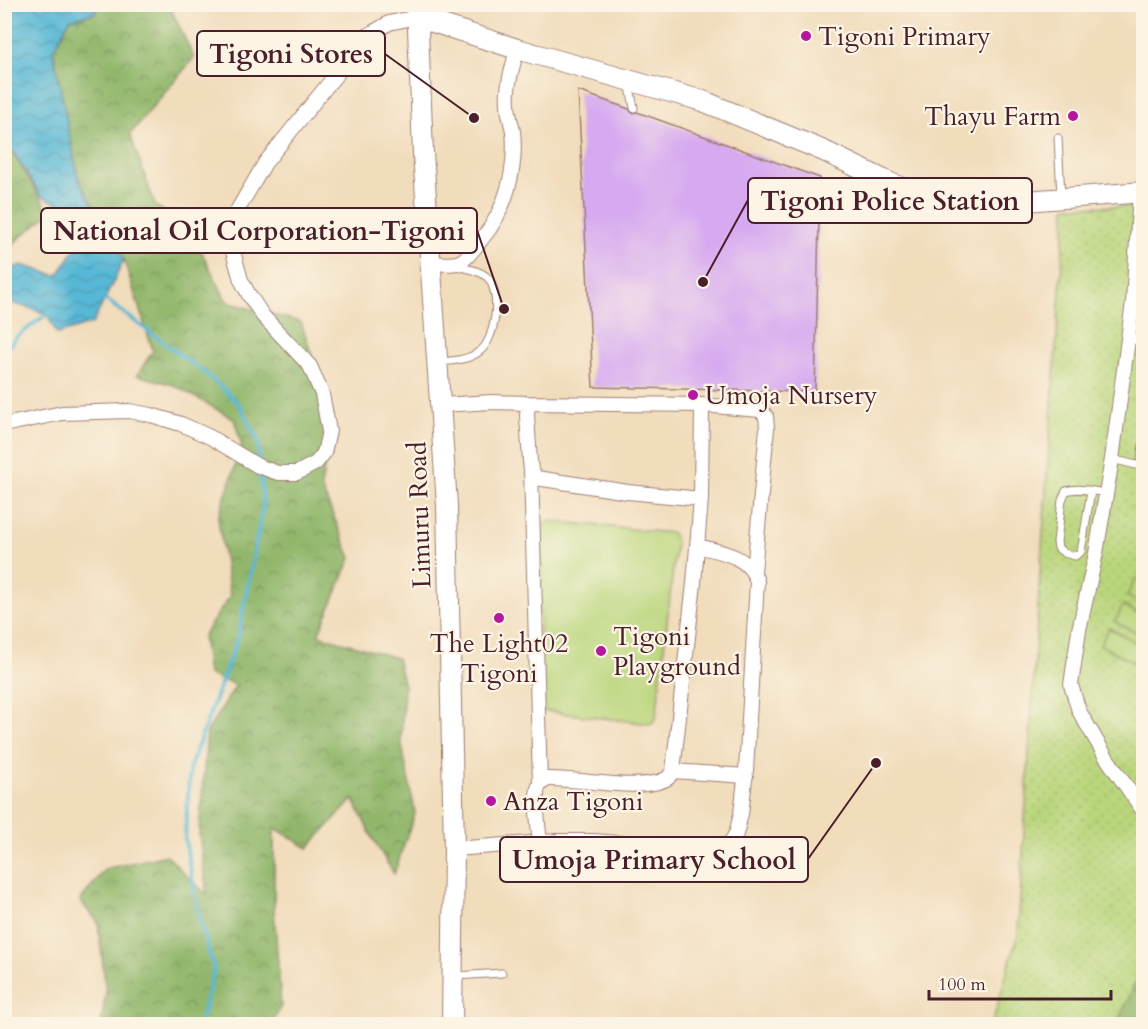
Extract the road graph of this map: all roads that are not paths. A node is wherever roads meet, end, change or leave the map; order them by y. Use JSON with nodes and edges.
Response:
{"nodes":[{"id":1,"x":417,"y":11,"type":"edge"},
{"id":2,"x":517,"y":49,"type":"junction"},
{"id":3,"x":628,"y":80,"type":"junction"},
{"id":4,"x":634,"y":108,"type":"dead end"},
{"id":5,"x":1058,"y":138,"type":"dead end"},
{"id":6,"x":1142,"y":193,"type":"edge"},
{"id":7,"x":1061,"y":199,"type":"junction"},
{"id":8,"x":441,"y":264,"type":"junction"},
{"id":9,"x":1129,"y":336,"type":"junction"},
{"id":10,"x":1143,"y":345,"type":"edge"},
{"id":11,"x":438,"y":362,"type":"junction"},
{"id":12,"x":528,"y":403,"type":"junction"},
{"id":13,"x":441,"y":405,"type":"junction"},
{"id":14,"x":702,"y":405,"type":"junction"},
{"id":15,"x":4,"y":425,"type":"edge"},
{"id":16,"x":1143,"y":439,"type":"edge"},
{"id":17,"x":1112,"y":459,"type":"junction"},
{"id":18,"x":1142,"y":466,"type":"edge"},
{"id":19,"x":531,"y":470,"type":"junction"},
{"id":20,"x":1091,"y":491,"type":"junction"},
{"id":21,"x":1106,"y":493,"type":"junction"},
{"id":22,"x":701,"y":499,"type":"junction"},
{"id":23,"x":697,"y":546,"type":"junction"},
{"id":24,"x":754,"y":572,"type":"junction"},
{"id":25,"x":672,"y":771,"type":"junction"},
{"id":26,"x":746,"y":776,"type":"junction"},
{"id":27,"x":540,"y":784,"type":"junction"},
{"id":28,"x":1142,"y":809,"type":"edge"},
{"id":29,"x":540,"y":843,"type":"junction"},
{"id":30,"x":454,"y":849,"type":"junction"},
{"id":31,"x":502,"y":973,"type":"dead end"},
{"id":32,"x":453,"y":976,"type":"junction"},
{"id":33,"x":452,"y":1024,"type":"edge"}],
"edges":[{"from":1,"to":2,"type":"main road"},
{"from":1,"to":8,"type":"main road","name":"Limuru Road"},
{"from":1,"to":15,"type":"street"},
{"from":2,"to":3,"type":"main road"},
{"from":2,"to":8,"type":"street"},
{"from":3,"to":4,"type":"lane"},
{"from":3,"to":7,"type":"main road"},
{"from":5,"to":7,"type":"lane"},
{"from":6,"to":7,"type":"main road"},
{"from":6,"to":9,"type":"street"},
{"from":8,"to":11,"type":"main road","name":"Limuru Road"},
{"from":8,"to":11,"type":"lane"},
{"from":9,"to":10,"type":"lane"},
{"from":9,"to":17,"type":"street"},
{"from":11,"to":13,"type":"main road","name":"Limuru Road"},
{"from":12,"to":13,"type":"street"},
{"from":12,"to":14,"type":"street"},
{"from":12,"to":19,"type":"street"},
{"from":13,"to":30,"type":"main road","name":"Limuru Road"},
{"from":14,"to":22,"type":"street"},
{"from":14,"to":24,"type":"street"},
{"from":16,"to":18,"type":"lane"},
{"from":17,"to":18,"type":"lane"},
{"from":17,"to":21,"type":"street"},
{"from":19,"to":22,"type":"street"},
{"from":19,"to":27,"type":"street"},
{"from":20,"to":20,"type":"lane"},
{"from":20,"to":21,"type":"lane"},
{"from":21,"to":28,"type":"street"},
{"from":22,"to":23,"type":"street"},
{"from":23,"to":24,"type":"street"},
{"from":23,"to":25,"type":"street"},
{"from":24,"to":26,"type":"street"},
{"from":25,"to":26,"type":"street"},
{"from":25,"to":27,"type":"street"},
{"from":26,"to":29,"type":"street"},
{"from":27,"to":29,"type":"street"},
{"from":29,"to":30,"type":"street"},
{"from":30,"to":32,"type":"main road","name":"Limuru Road"},
{"from":31,"to":32,"type":"lane"},
{"from":32,"to":33,"type":"main road","name":"Limuru Road"}]}
